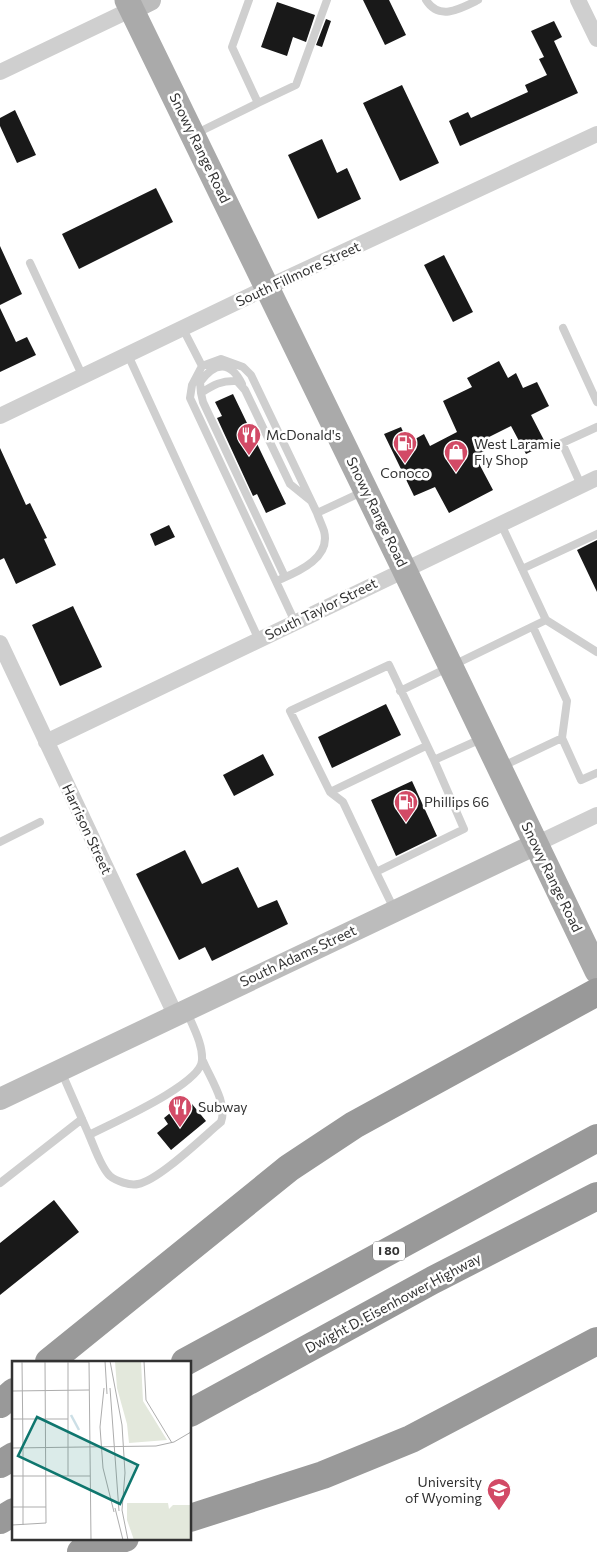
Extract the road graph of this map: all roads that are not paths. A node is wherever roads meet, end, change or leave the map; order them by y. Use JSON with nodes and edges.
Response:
{"nodes":[{"id":1,"x":250,"y":0,"type":"edge"},
{"id":2,"x":327,"y":0,"type":"edge"},
{"id":3,"x":426,"y":0,"type":"edge"},
{"id":4,"x":478,"y":0,"type":"edge"},
{"id":5,"x":578,"y":0,"type":"edge"},
{"id":6,"x":136,"y":3,"type":"edge"},
{"id":7,"x":597,"y":39,"type":"edge"},
{"id":8,"x":0,"y":72,"type":"edge"},
{"id":9,"x":258,"y":103,"type":"junction"},
{"id":10,"x":597,"y":134,"type":"edge"},
{"id":11,"x":193,"y":135,"type":"junction"},
{"id":12,"x":30,"y":263,"type":"dead end"},
{"id":13,"x":268,"y":287,"type":"junction"},
{"id":14,"x":563,"y":328,"type":"dead end"},
{"id":15,"x":183,"y":329,"type":"junction"},
{"id":16,"x":128,"y":356,"type":"junction"},
{"id":17,"x":202,"y":366,"type":"junction"},
{"id":18,"x":84,"y":377,"type":"junction"},
{"id":19,"x":245,"y":390,"type":"junction"},
{"id":20,"x":201,"y":393,"type":"junction"},
{"id":21,"x":597,"y":402,"type":"edge"},
{"id":22,"x":0,"y":416,"type":"edge"},
{"id":23,"x":597,"y":427,"type":"edge"},
{"id":24,"x":597,"y":478,"type":"edge"},
{"id":25,"x":581,"y":485,"type":"junction"},
{"id":26,"x":366,"y":490,"type":"junction"},
{"id":27,"x":311,"y":501,"type":"junction"},
{"id":28,"x":317,"y":513,"type":"junction"},
{"id":29,"x":501,"y":523,"type":"junction"},
{"id":30,"x":597,"y":534,"type":"edge"},
{"id":31,"x":404,"y":569,"type":"junction"},
{"id":32,"x":522,"y":569,"type":"junction"},
{"id":33,"x":286,"y":577,"type":"junction"},
{"id":34,"x":276,"y":581,"type":"junction"},
{"id":35,"x":546,"y":620,"type":"junction"},
{"id":36,"x":295,"y":622,"type":"junction"},
{"id":37,"x":532,"y":627,"type":"junction"},
{"id":38,"x":259,"y":640,"type":"junction"},
{"id":39,"x":0,"y":643,"type":"edge"},
{"id":40,"x":597,"y":652,"type":"edge"},
{"id":41,"x":451,"y":667,"type":"junction"},
{"id":42,"x":400,"y":691,"type":"junction"},
{"id":43,"x":485,"y":737,"type":"junction"},
{"id":44,"x":562,"y":738,"type":"junction"},
{"id":45,"x":46,"y":742,"type":"junction"},
{"id":46,"x":426,"y":746,"type":"junction"},
{"id":47,"x":434,"y":760,"type":"junction"},
{"id":48,"x":500,"y":768,"type":"junction"},
{"id":49,"x":597,"y":772,"type":"edge"},
{"id":50,"x":330,"y":792,"type":"junction"},
{"id":51,"x":597,"y":815,"type":"edge"},
{"id":52,"x":40,"y":822,"type":"dead end"},
{"id":53,"x":0,"y":842,"type":"edge"},
{"id":54,"x":536,"y":844,"type":"junction"},
{"id":55,"x":376,"y":872,"type":"junction"},
{"id":56,"x":395,"y":911,"type":"junction"},
{"id":57,"x":597,"y":971,"type":"edge"},
{"id":58,"x":597,"y":992,"type":"edge"},
{"id":59,"x":180,"y":1012,"type":"junction"},
{"id":60,"x":202,"y":1061,"type":"junction"},
{"id":61,"x":60,"y":1070,"type":"junction"},
{"id":62,"x":0,"y":1099,"type":"edge"},
{"id":63,"x":82,"y":1118,"type":"junction"},
{"id":64,"x":89,"y":1135,"type":"junction"},
{"id":65,"x":595,"y":1139,"type":"edge"},
{"id":66,"x":0,"y":1183,"type":"edge"},
{"id":67,"x":597,"y":1196,"type":"edge"},
{"id":68,"x":597,"y":1341,"type":"edge"},
{"id":69,"x":50,"y":1361,"type":"edge"},
{"id":70,"x":187,"y":1361,"type":"edge"},
{"id":71,"x":12,"y":1394,"type":"edge"},
{"id":72,"x":0,"y":1404,"type":"edge"},
{"id":73,"x":191,"y":1412,"type":"edge"},
{"id":74,"x":12,"y":1457,"type":"edge"},
{"id":75,"x":0,"y":1464,"type":"edge"},
{"id":76,"x":12,"y":1513,"type":"edge"},
{"id":77,"x":191,"y":1518,"type":"edge"},
{"id":78,"x":0,"y":1520,"type":"edge"},
{"id":79,"x":119,"y":1540,"type":"edge"},
{"id":80,"x":81,"y":1552,"type":"edge"}],
"edges":[{"from":1,"to":9,"type":"lane"},
{"from":2,"to":9,"type":"lane"},
{"from":3,"to":4,"type":"lane"},
{"from":5,"to":7,"type":"street"},
{"from":6,"to":8,"type":"street"},
{"from":6,"to":11,"type":"main road","name":"Snowy Range Road"},
{"from":9,"to":11,"type":"lane"},
{"from":10,"to":13,"type":"street","name":"South Fillmore Street"},
{"from":11,"to":13,"type":"main road","name":"Snowy Range Road"},
{"from":12,"to":18,"type":"lane"},
{"from":13,"to":15,"type":"street","name":"South Fillmore Street"},
{"from":13,"to":26,"type":"main road","name":"Snowy Range Road"},
{"from":14,"to":21,"type":"lane"},
{"from":15,"to":16,"type":"street","name":"South Fillmore Street"},
{"from":15,"to":17,"type":"lane"},
{"from":16,"to":18,"type":"street","name":"South Fillmore Street"},
{"from":16,"to":38,"type":"lane"},
{"from":17,"to":27,"type":"lane"},
{"from":17,"to":34,"type":"lane"},
{"from":18,"to":22,"type":"street","name":"South Fillmore Street"},
{"from":19,"to":20,"type":"lane"},
{"from":19,"to":20,"type":"lane"},
{"from":19,"to":27,"type":"lane"},
{"from":20,"to":33,"type":"lane"},
{"from":23,"to":25,"type":"lane"},
{"from":24,"to":25,"type":"street","name":"South Taylor Street"},
{"from":25,"to":29,"type":"street","name":"South Taylor Street"},
{"from":26,"to":28,"type":"lane"},
{"from":26,"to":31,"type":"main road","name":"Snowy Range Road"},
{"from":27,"to":28,"type":"lane"},
{"from":28,"to":33,"type":"lane"},
{"from":29,"to":31,"type":"street","name":"South Taylor Street"},
{"from":29,"to":32,"type":"lane"},
{"from":30,"to":32,"type":"lane"},
{"from":31,"to":36,"type":"street","name":"South Taylor Street"},
{"from":31,"to":41,"type":"main road","name":"Snowy Range Road"},
{"from":32,"to":35,"type":"lane"},
{"from":33,"to":34,"type":"lane"},
{"from":34,"to":36,"type":"lane"},
{"from":35,"to":37,"type":"lane"},
{"from":35,"to":40,"type":"lane"},
{"from":36,"to":38,"type":"street","name":"South Taylor Street"},
{"from":37,"to":41,"type":"lane"},
{"from":37,"to":44,"type":"lane"},
{"from":38,"to":45,"type":"street","name":"South Taylor Street"},
{"from":39,"to":45,"type":"street","name":"Harrison Street"},
{"from":41,"to":42,"type":"lane"},
{"from":41,"to":43,"type":"main road","name":"Snowy Range Road"},
{"from":42,"to":46,"type":"lane"},
{"from":42,"to":50,"type":"lane"},
{"from":43,"to":47,"type":"lane"},
{"from":43,"to":48,"type":"main road","name":"Snowy Range Road"},
{"from":44,"to":48,"type":"lane"},
{"from":44,"to":49,"type":"lane"},
{"from":45,"to":59,"type":"street","name":"Harrison Street"},
{"from":46,"to":47,"type":"lane"},
{"from":46,"to":50,"type":"lane"},
{"from":47,"to":55,"type":"lane"},
{"from":48,"to":54,"type":"main road","name":"Snowy Range Road"},
{"from":50,"to":55,"type":"lane"},
{"from":51,"to":54,"type":"street","name":"South Adams Street"},
{"from":52,"to":53,"type":"lane"},
{"from":54,"to":56,"type":"street","name":"South Adams Street"},
{"from":54,"to":57,"type":"main road","name":"Snowy Range Road"},
{"from":55,"to":56,"type":"lane"},
{"from":56,"to":59,"type":"street","name":"South Adams Street"},
{"from":58,"to":69,"type":"highway"},
{"from":59,"to":60,"type":"lane"},
{"from":59,"to":61,"type":"street","name":"South Adams Street"},
{"from":60,"to":64,"type":"lane"},
{"from":60,"to":64,"type":"lane"},
{"from":61,"to":62,"type":"street","name":"South Adams Street"},
{"from":61,"to":63,"type":"lane"},
{"from":63,"to":64,"type":"lane"},
{"from":63,"to":66,"type":"lane"},
{"from":65,"to":70,"type":"highway","number":"I 80"},
{"from":67,"to":73,"type":"highway","name":"Dwight D. Eisenhower Highway"},
{"from":68,"to":77,"type":"highway"},
{"from":71,"to":72,"type":"highway"},
{"from":74,"to":75,"type":"highway"},
{"from":76,"to":78,"type":"highway"},
{"from":79,"to":80,"type":"highway"}]}
